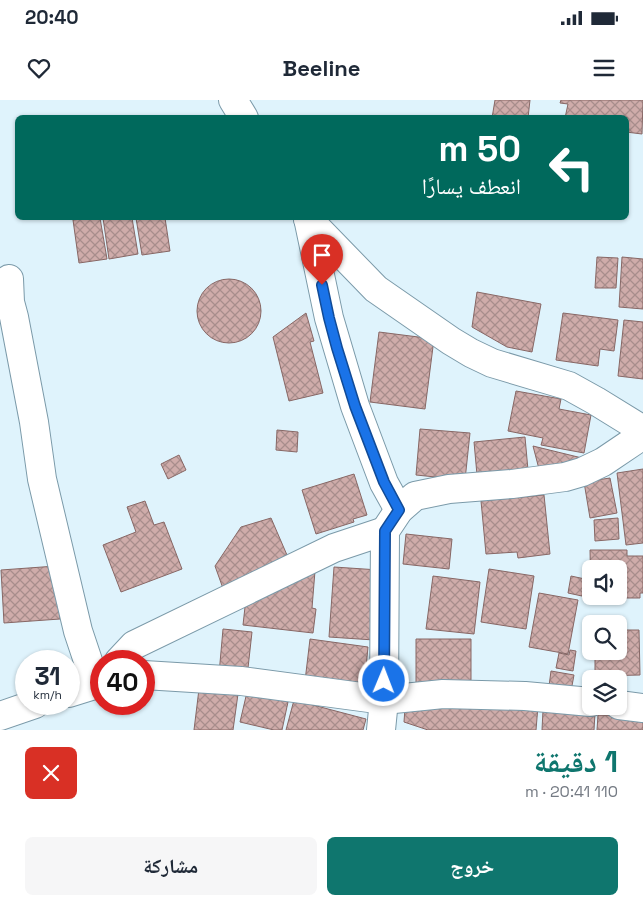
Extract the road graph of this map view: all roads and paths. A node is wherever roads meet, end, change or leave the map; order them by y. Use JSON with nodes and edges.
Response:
{"nodes":[{"id":1,"x":232,"y":100,"type":"edge"},
{"id":2,"x":242,"y":115,"type":"edge"},
{"id":3,"x":308,"y":220,"type":"edge"},
{"id":4,"x":310,"y":220,"type":"edge"},
{"id":5,"x":9,"y":279,"type":"dead end"},
{"id":6,"x":643,"y":430,"type":"edge"},
{"id":7,"x":643,"y":435,"type":"edge"},
{"id":8,"x":392,"y":520,"type":"junction"},
{"id":9,"x":129,"y":650,"type":"edge"},
{"id":10,"x":90,"y":661,"type":"edge"},
{"id":11,"x":155,"y":676,"type":"edge"},
{"id":12,"x":384,"y":700,"type":"junction"},
{"id":13,"x":582,"y":701,"type":"edge"},
{"id":14,"x":627,"y":705,"type":"edge"},
{"id":15,"x":643,"y":708,"type":"edge"},
{"id":16,"x":15,"y":711,"type":"edge"},
{"id":17,"x":0,"y":716,"type":"edge"},
{"id":18,"x":381,"y":730,"type":"edge"}],
"edges":[{"from":1,"to":2,"type":"street"},
{"from":3,"to":8,"type":"street"},
{"from":4,"to":6,"type":"street"},
{"from":5,"to":10,"type":"street"},
{"from":7,"to":8,"type":"street"},
{"from":8,"to":9,"type":"street"},
{"from":8,"to":12,"type":"street"},
{"from":11,"to":12,"type":"street"},
{"from":12,"to":13,"type":"street"},
{"from":12,"to":18,"type":"street"},
{"from":14,"to":15,"type":"street"},
{"from":16,"to":17,"type":"street"}]}
